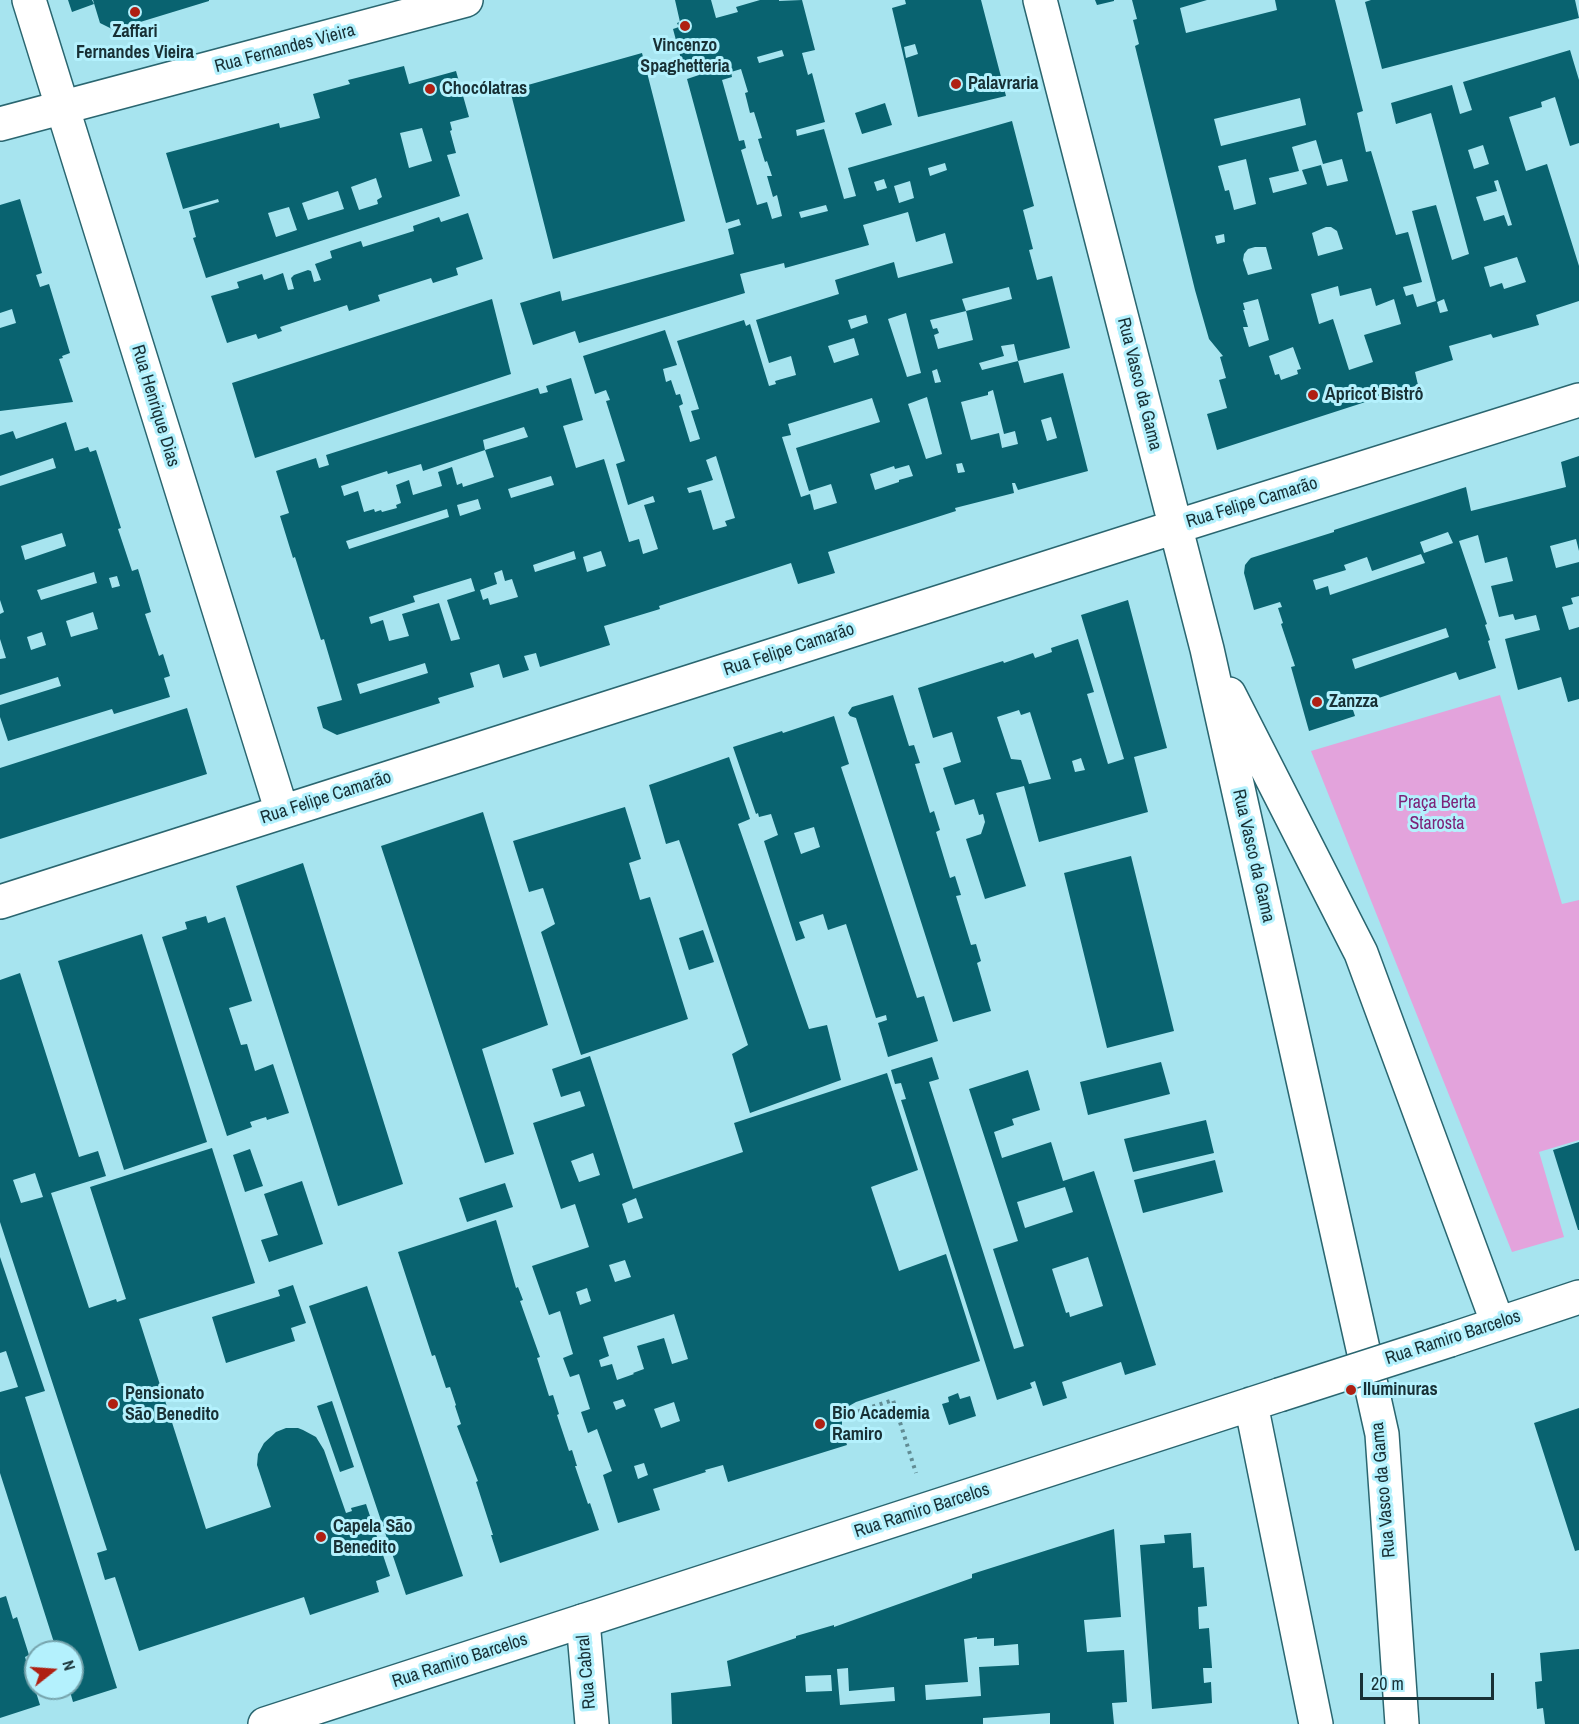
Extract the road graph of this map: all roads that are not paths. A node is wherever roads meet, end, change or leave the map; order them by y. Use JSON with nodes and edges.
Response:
{"nodes":[{"id":1,"x":29,"y":0,"type":"edge"},
{"id":2,"x":466,"y":0,"type":"edge"},
{"id":3,"x":1040,"y":0,"type":"edge"},
{"id":4,"x":62,"y":108,"type":"junction"},
{"id":5,"x":0,"y":124,"type":"edge"},
{"id":6,"x":1579,"y":400,"type":"edge"},
{"id":7,"x":1175,"y":527,"type":"junction"},
{"id":8,"x":1207,"y":650,"type":"junction"},
{"id":9,"x":282,"y":812,"type":"junction"},
{"id":10,"x":0,"y":902,"type":"edge"},
{"id":11,"x":1579,"y":1297,"type":"edge"},
{"id":12,"x":1498,"y":1324,"type":"junction"},
{"id":13,"x":1265,"y":1400,"type":"junction"},
{"id":14,"x":583,"y":1621,"type":"junction"},
{"id":15,"x":265,"y":1724,"type":"edge"},
{"id":16,"x":592,"y":1724,"type":"edge"},
{"id":17,"x":1317,"y":1724,"type":"edge"},
{"id":18,"x":1402,"y":1724,"type":"edge"}],
"edges":[{"from":1,"to":4,"type":"street","name":"Rua Henrique Dias"},
{"from":2,"to":4,"type":"street","name":"Rua Fernandes Vieira"},
{"from":3,"to":7,"type":"street","name":"Rua Vasco da Gama"},
{"from":4,"to":5,"type":"street","name":"Rua Fernandes Vieira"},
{"from":4,"to":9,"type":"street","name":"Rua Henrique Dias"},
{"from":6,"to":7,"type":"street","name":"Rua Felipe Camarão"},
{"from":7,"to":8,"type":"street","name":"Rua Vasco da Gama"},
{"from":7,"to":9,"type":"street","name":"Rua Felipe Camarão"},
{"from":8,"to":12,"type":"street"},
{"from":8,"to":18,"type":"street","name":"Rua Vasco da Gama"},
{"from":9,"to":10,"type":"street","name":"Rua Felipe Camarão"},
{"from":11,"to":12,"type":"street","name":"Rua Ramiro Barcelos"},
{"from":12,"to":13,"type":"street","name":"Rua Ramiro Barcelos","bridge":true},
{"from":13,"to":14,"type":"street","name":"Rua Ramiro Barcelos"},
{"from":13,"to":17,"type":"street"},
{"from":14,"to":15,"type":"street","name":"Rua Ramiro Barcelos"},
{"from":14,"to":16,"type":"street","name":"Rua Cabral"}]}
